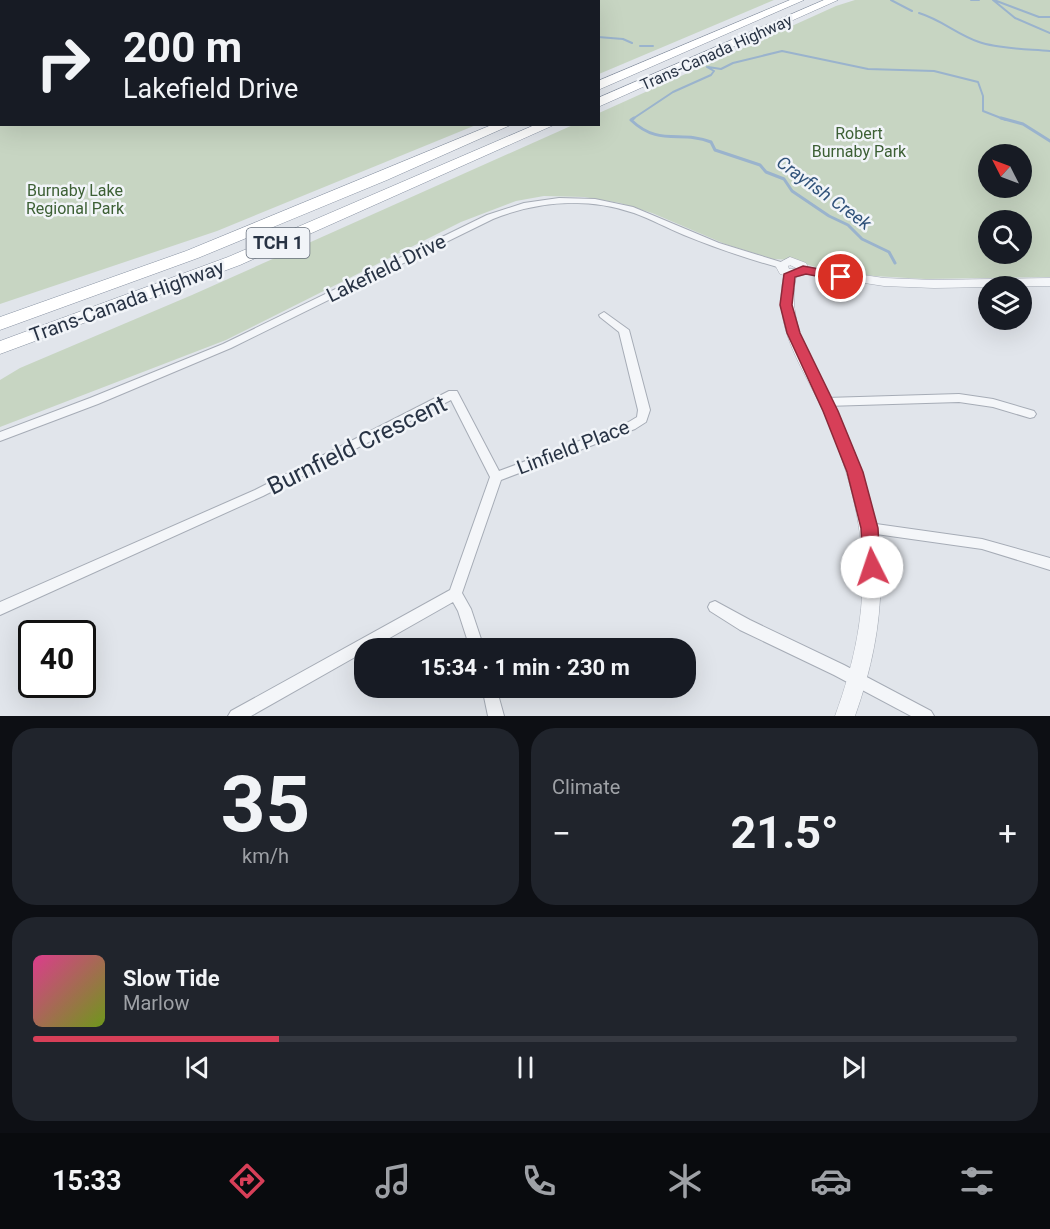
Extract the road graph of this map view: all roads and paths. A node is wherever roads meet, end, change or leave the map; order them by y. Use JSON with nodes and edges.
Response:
{"nodes":[{"id":1,"x":799,"y":0,"type":"edge"},
{"id":2,"x":833,"y":0,"type":"edge"},
{"id":3,"x":600,"y":85,"type":"edge"},
{"id":4,"x":600,"y":102,"type":"edge"},
{"id":5,"x":502,"y":126,"type":"edge"},
{"id":6,"x":545,"y":126,"type":"edge"},
{"id":7,"x":791,"y":270,"type":"junction"},
{"id":8,"x":1050,"y":282,"type":"edge"},
{"id":9,"x":604,"y":315,"type":"dead end"},
{"id":10,"x":0,"y":324,"type":"edge"},
{"id":11,"x":0,"y":348,"type":"edge"},
{"id":12,"x":826,"y":402,"type":"junction"},
{"id":13,"x":1030,"y":414,"type":"dead end"},
{"id":14,"x":0,"y":437,"type":"edge"},
{"id":15,"x":496,"y":477,"type":"junction"},
{"id":16,"x":869,"y":528,"type":"junction"},
{"id":17,"x":1050,"y":564,"type":"edge"},
{"id":18,"x":455,"y":594,"type":"junction"},
{"id":19,"x":715,"y":607,"type":"dead end"},
{"id":20,"x":0,"y":609,"type":"edge"},
{"id":21,"x":474,"y":638,"type":"edge"},
{"id":22,"x":860,"y":681,"type":"junction"},
{"id":23,"x":492,"y":698,"type":"edge"},
{"id":24,"x":236,"y":716,"type":"edge"},
{"id":25,"x":496,"y":716,"type":"edge"},
{"id":26,"x":845,"y":716,"type":"edge"},
{"id":27,"x":926,"y":716,"type":"edge"}],
"edges":[{"from":1,"to":3,"type":"highway","name":"Trans-Canada Highway"},
{"from":2,"to":4,"type":"highway","name":"Trans-Canada Highway"},
{"from":5,"to":10,"type":"highway","name":"Trans-Canada Highway","number":"TCH 1"},
{"from":6,"to":11,"type":"highway","name":"Trans-Canada Highway","number":"TCH 1"},
{"from":7,"to":8,"type":"street","name":"Lakefield Drive"},
{"from":7,"to":12,"type":"street"},
{"from":7,"to":14,"type":"street","name":"Lakefield Drive"},
{"from":9,"to":15,"type":"street","name":"Linfield Place"},
{"from":12,"to":13,"type":"street"},
{"from":12,"to":16,"type":"street"},
{"from":15,"to":18,"type":"street"},
{"from":15,"to":20,"type":"street","name":"Burnfield Crescent"},
{"from":16,"to":17,"type":"street"},
{"from":16,"to":22,"type":"street"},
{"from":18,"to":21,"type":"street"},
{"from":18,"to":24,"type":"street"},
{"from":19,"to":22,"type":"street"},
{"from":22,"to":26,"type":"street"},
{"from":22,"to":27,"type":"street"},
{"from":23,"to":25,"type":"street"}]}
